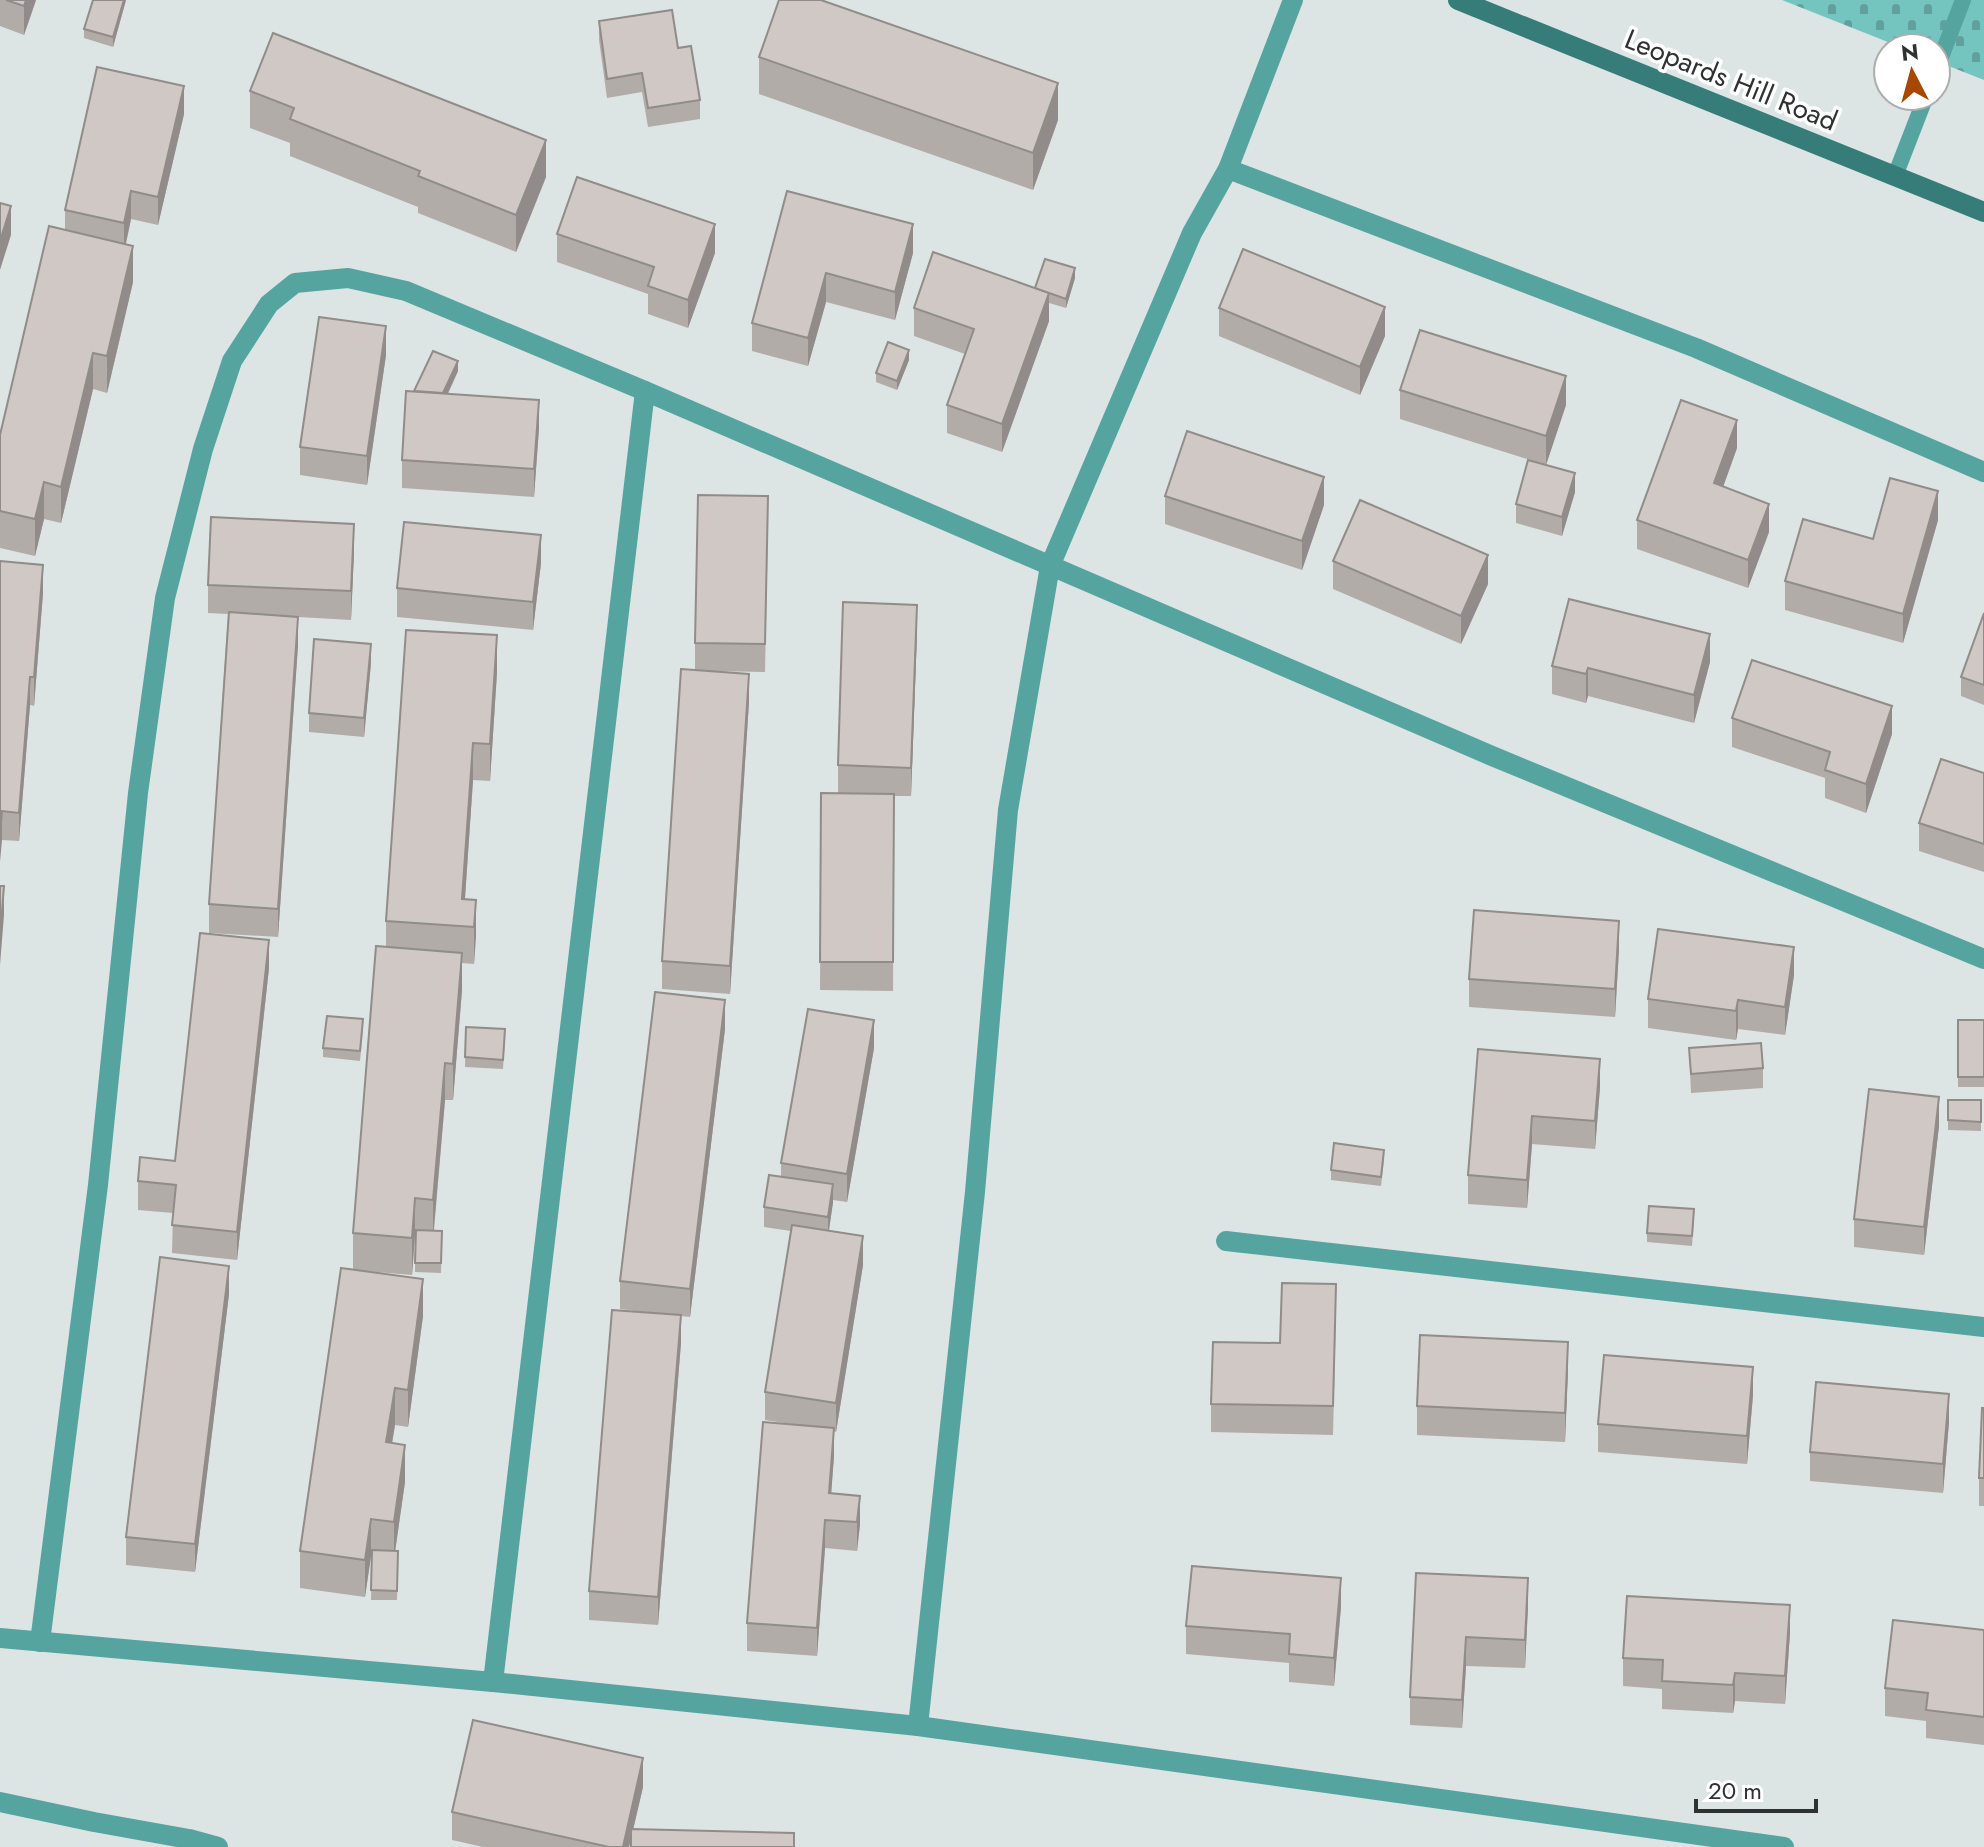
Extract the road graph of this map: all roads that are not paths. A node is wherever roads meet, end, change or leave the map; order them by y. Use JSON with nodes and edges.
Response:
{"nodes":[{"id":1,"x":1293,"y":0,"type":"edge"},
{"id":2,"x":1458,"y":0,"type":"edge"},
{"id":3,"x":1963,"y":0,"type":"edge"},
{"id":4,"x":1951,"y":32,"type":"edge"},
{"id":5,"x":1920,"y":112,"type":"edge"},
{"id":6,"x":1228,"y":169,"type":"junction"},
{"id":7,"x":1895,"y":176,"type":"junction"},
{"id":8,"x":1984,"y":212,"type":"edge"},
{"id":9,"x":645,"y":391,"type":"junction"},
{"id":10,"x":1984,"y":472,"type":"edge"},
{"id":11,"x":1050,"y":566,"type":"junction"},
{"id":12,"x":1984,"y":959,"type":"edge"},
{"id":13,"x":1226,"y":1241,"type":"dead end"},
{"id":14,"x":1984,"y":1327,"type":"edge"},
{"id":15,"x":0,"y":1638,"type":"edge"},
{"id":16,"x":40,"y":1642,"type":"junction"},
{"id":17,"x":493,"y":1682,"type":"junction"},
{"id":18,"x":918,"y":1726,"type":"junction"},
{"id":19,"x":0,"y":1802,"type":"edge"},
{"id":20,"x":218,"y":1847,"type":"edge"},
{"id":21,"x":1784,"y":1847,"type":"edge"}],
"edges":[{"from":1,"to":6,"type":"street"},
{"from":2,"to":7,"type":"main road","name":"Leopards Hill Road"},
{"from":3,"to":4,"type":"lane"},
{"from":5,"to":7,"type":"lane"},
{"from":6,"to":10,"type":"street"},
{"from":6,"to":11,"type":"street"},
{"from":7,"to":8,"type":"main road","name":"Leopards Hill Road"},
{"from":9,"to":11,"type":"street"},
{"from":9,"to":16,"type":"street"},
{"from":9,"to":17,"type":"street"},
{"from":11,"to":12,"type":"street"},
{"from":11,"to":18,"type":"street"},
{"from":13,"to":14,"type":"street"},
{"from":15,"to":16,"type":"street"},
{"from":16,"to":17,"type":"street"},
{"from":17,"to":18,"type":"street"},
{"from":18,"to":21,"type":"street"},
{"from":19,"to":20,"type":"street"}]}
